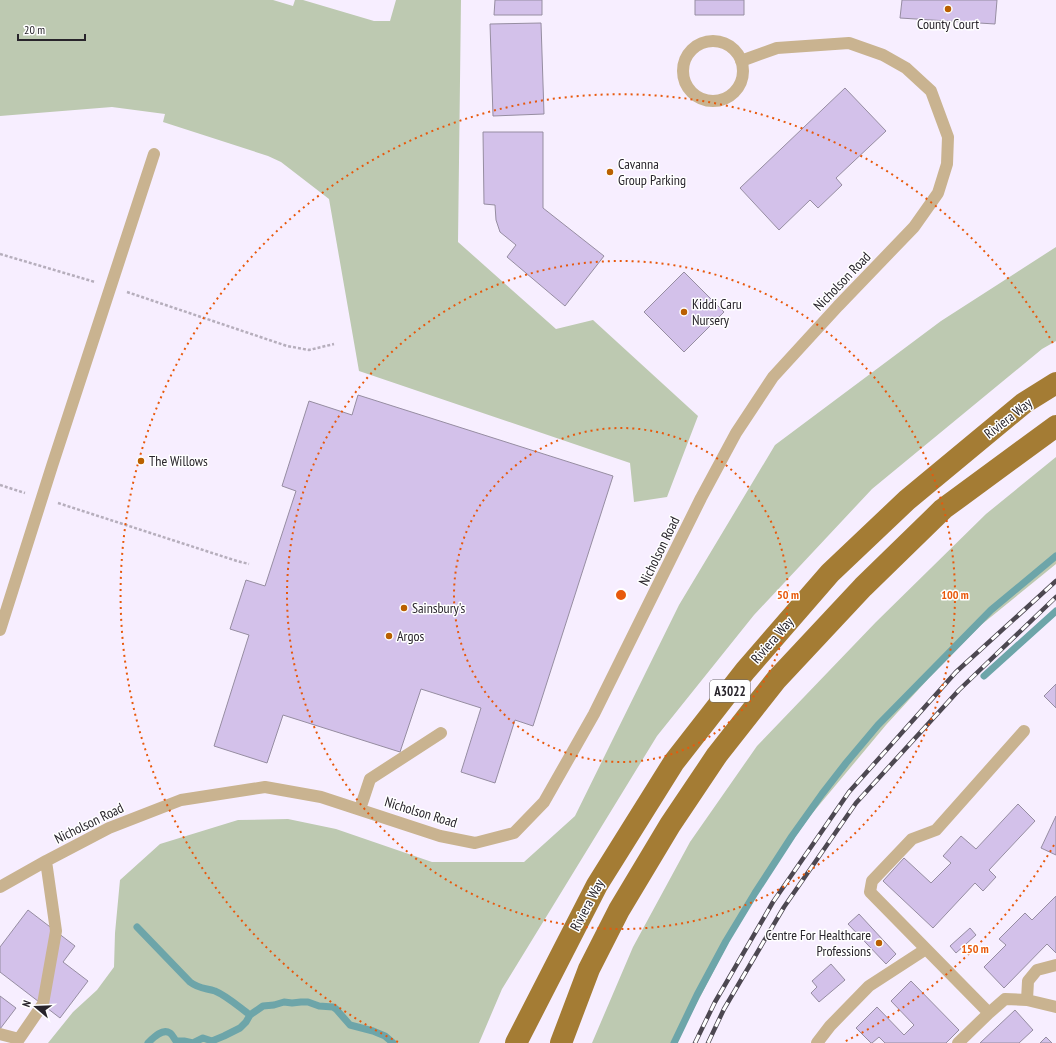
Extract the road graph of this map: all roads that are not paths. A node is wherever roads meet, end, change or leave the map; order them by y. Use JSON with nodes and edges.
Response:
{"nodes":[{"id":1,"x":741,"y":61,"type":"junction"},
{"id":2,"x":154,"y":154,"type":"dead end"},
{"id":3,"x":1056,"y":383,"type":"edge"},
{"id":4,"x":1056,"y":426,"type":"edge"},
{"id":5,"x":0,"y":630,"type":"edge"},
{"id":6,"x":1024,"y":731,"type":"dead end"},
{"id":7,"x":442,"y":733,"type":"dead end"},
{"id":8,"x":360,"y":809,"type":"junction"},
{"id":9,"x":46,"y":861,"type":"junction"},
{"id":10,"x":0,"y":887,"type":"edge"},
{"id":11,"x":926,"y":949,"type":"junction"},
{"id":12,"x":1056,"y":965,"type":"edge"},
{"id":13,"x":1027,"y":1000,"type":"junction"},
{"id":14,"x":1056,"y":1007,"type":"edge"},
{"id":15,"x":989,"y":1013,"type":"junction"},
{"id":16,"x":0,"y":1034,"type":"edge"},
{"id":17,"x":516,"y":1043,"type":"edge"},
{"id":18,"x":560,"y":1043,"type":"edge"},
{"id":19,"x":817,"y":1043,"type":"edge"},
{"id":20,"x":958,"y":1043,"type":"edge"}],
"edges":[{"from":1,"to":1,"type":"lane"},
{"from":1,"to":8,"type":"lane","name":"Nicholson Road"},
{"from":2,"to":5,"type":"lane"},
{"from":3,"to":17,"type":"main road","name":"Riviera Way","number":"A3022"},
{"from":4,"to":18,"type":"main road","number":"A3022"},
{"from":6,"to":11,"type":"lane"},
{"from":7,"to":8,"type":"lane"},
{"from":8,"to":9,"type":"lane","name":"Nicholson Road"},
{"from":9,"to":10,"type":"lane","name":"Nicholson Road"},
{"from":9,"to":16,"type":"lane"},
{"from":11,"to":15,"type":"lane"},
{"from":11,"to":19,"type":"lane"},
{"from":12,"to":13,"type":"lane"},
{"from":13,"to":14,"type":"lane"},
{"from":13,"to":15,"type":"lane"},
{"from":15,"to":20,"type":"lane"}]}
